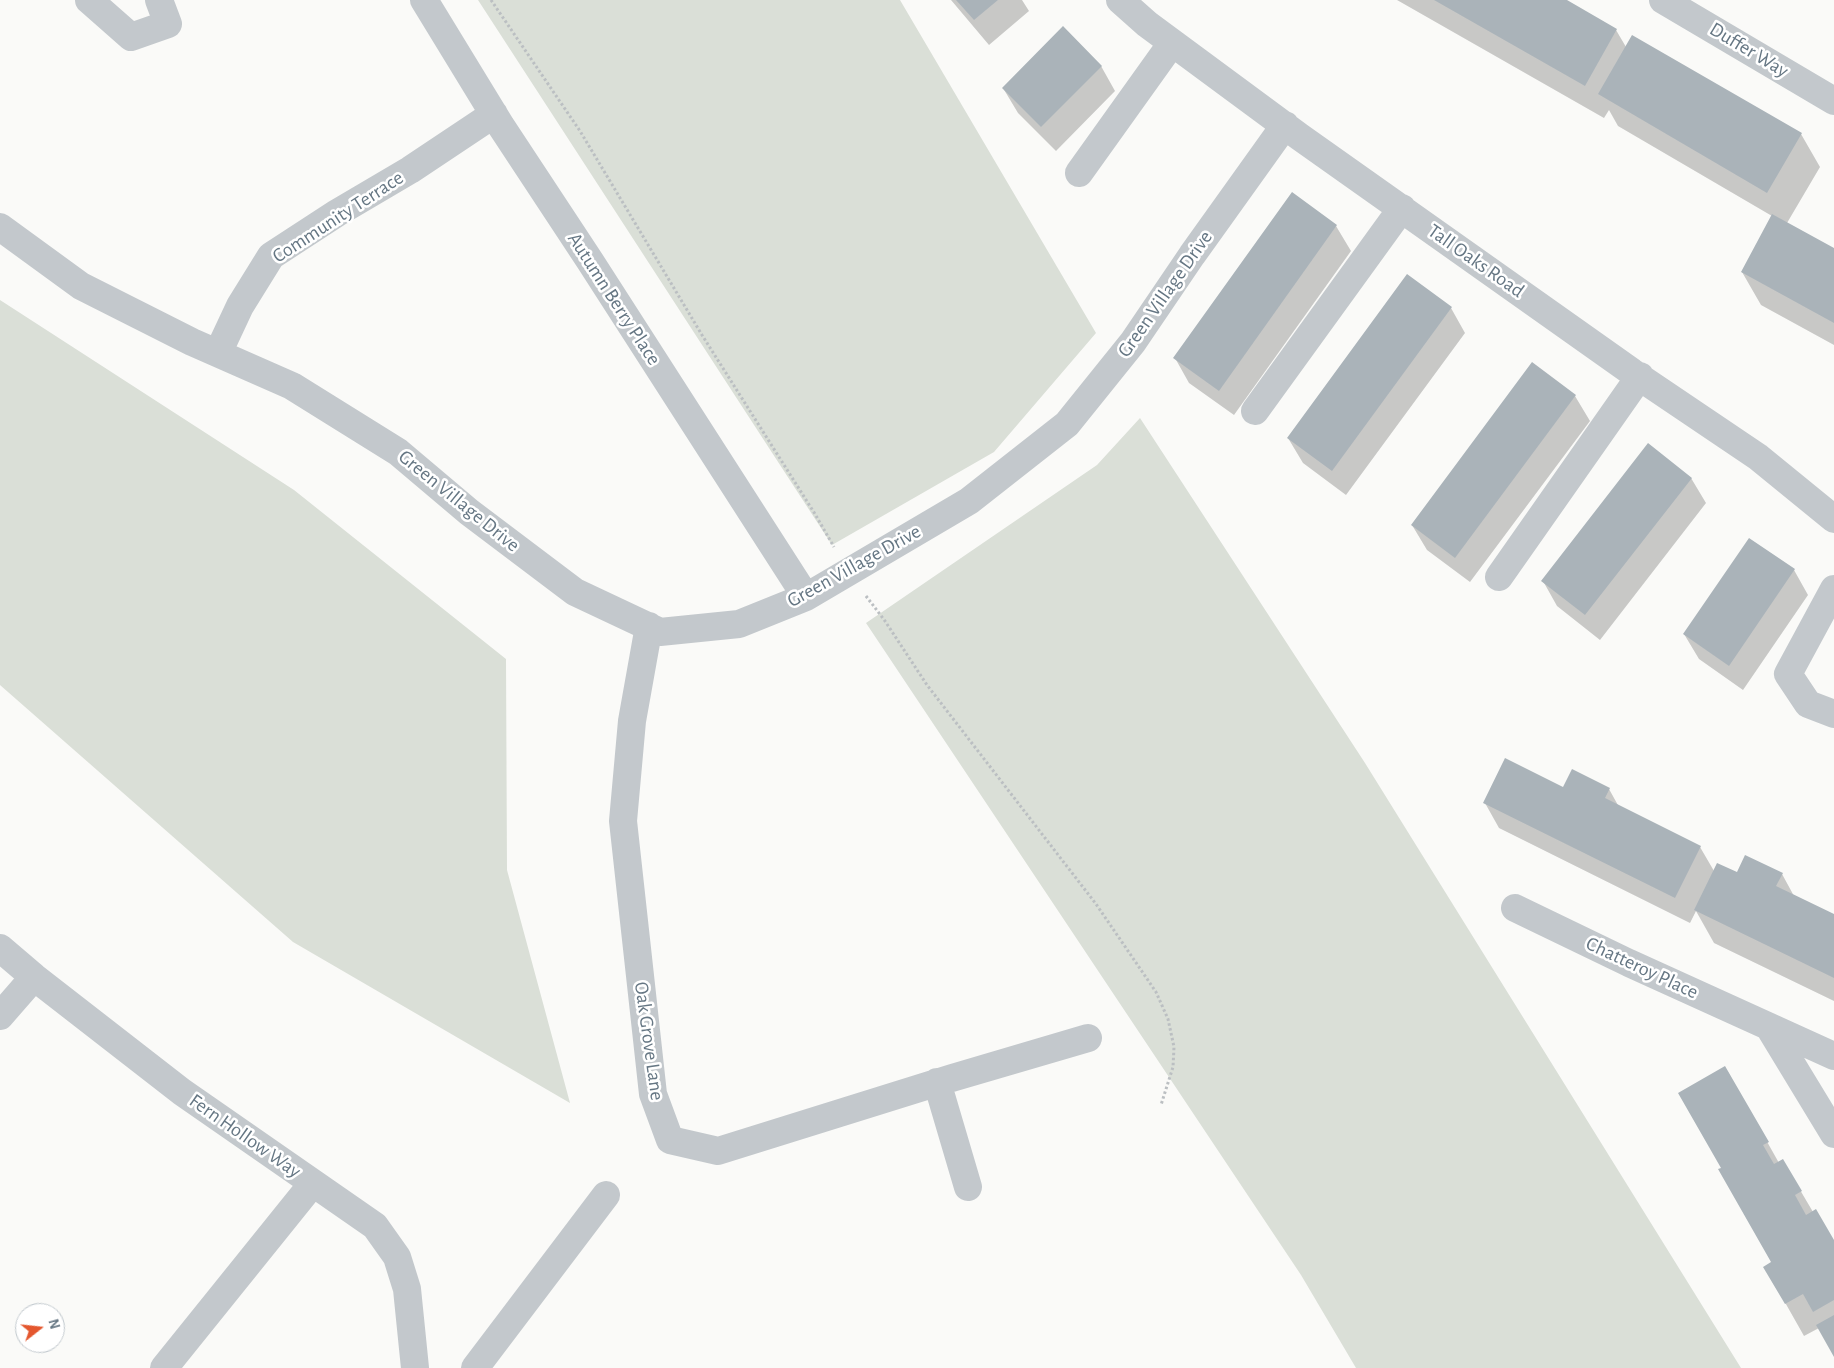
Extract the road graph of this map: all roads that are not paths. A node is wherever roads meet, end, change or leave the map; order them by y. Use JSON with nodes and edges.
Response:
{"nodes":[{"id":1,"x":89,"y":0,"type":"edge"},
{"id":2,"x":159,"y":0,"type":"edge"},
{"id":3,"x":424,"y":0,"type":"edge"},
{"id":4,"x":1120,"y":0,"type":"edge"},
{"id":5,"x":1663,"y":0,"type":"edge"},
{"id":6,"x":1172,"y":43,"type":"junction"},
{"id":7,"x":1834,"y":101,"type":"edge"},
{"id":8,"x":494,"y":114,"type":"junction"},
{"id":9,"x":1284,"y":125,"type":"junction"},
{"id":10,"x":1079,"y":173,"type":"dead end"},
{"id":11,"x":1402,"y":208,"type":"junction"},
{"id":12,"x":0,"y":227,"type":"edge"},
{"id":13,"x":218,"y":353,"type":"junction"},
{"id":14,"x":1640,"y":376,"type":"junction"},
{"id":15,"x":1255,"y":410,"type":"dead end"},
{"id":16,"x":1834,"y":519,"type":"edge"},
{"id":17,"x":1499,"y":577,"type":"dead end"},
{"id":18,"x":1834,"y":589,"type":"edge"},
{"id":19,"x":806,"y":597,"type":"junction"},
{"id":20,"x":649,"y":626,"type":"junction"},
{"id":21,"x":1834,"y":714,"type":"edge"},
{"id":22,"x":1515,"y":908,"type":"dead end"},
{"id":23,"x":0,"y":948,"type":"edge"},
{"id":24,"x":34,"y":977,"type":"junction"},
{"id":25,"x":0,"y":1016,"type":"edge"},
{"id":26,"x":1769,"y":1027,"type":"junction"},
{"id":27,"x":1088,"y":1038,"type":"dead end"},
{"id":28,"x":1834,"y":1056,"type":"edge"},
{"id":29,"x":937,"y":1082,"type":"junction"},
{"id":30,"x":1834,"y":1134,"type":"edge"},
{"id":31,"x":313,"y":1183,"type":"junction"},
{"id":32,"x":968,"y":1187,"type":"dead end"},
{"id":33,"x":606,"y":1195,"type":"dead end"},
{"id":34,"x":164,"y":1368,"type":"edge"},
{"id":35,"x":415,"y":1368,"type":"edge"},
{"id":36,"x":475,"y":1368,"type":"edge"}],
"edges":[{"from":1,"to":2,"type":"street"},
{"from":3,"to":8,"type":"street","name":"Autumn Berry Place"},
{"from":4,"to":6,"type":"street","name":"Tall Oaks Road"},
{"from":5,"to":7,"type":"street","name":"Duffer Way"},
{"from":6,"to":9,"type":"street","name":"Tall Oaks Road"},
{"from":6,"to":10,"type":"street"},
{"from":8,"to":13,"type":"street","name":"Community Terrace"},
{"from":8,"to":19,"type":"street","name":"Autumn Berry Place"},
{"from":9,"to":11,"type":"street","name":"Tall Oaks Road"},
{"from":9,"to":19,"type":"street","name":"Green Village Drive"},
{"from":11,"to":14,"type":"street","name":"Tall Oaks Road"},
{"from":11,"to":15,"type":"street"},
{"from":12,"to":13,"type":"street","name":"Green Village Drive"},
{"from":13,"to":20,"type":"street","name":"Green Village Drive"},
{"from":14,"to":16,"type":"street","name":"Tall Oaks Road"},
{"from":14,"to":17,"type":"street"},
{"from":18,"to":21,"type":"street"},
{"from":19,"to":20,"type":"street","name":"Green Village Drive"},
{"from":20,"to":29,"type":"street","name":"Oak Grove Lane"},
{"from":22,"to":26,"type":"street","name":"Chatteroy Place"},
{"from":23,"to":24,"type":"street","name":"Fern Hollow Way"},
{"from":24,"to":25,"type":"street"},
{"from":24,"to":31,"type":"street","name":"Fern Hollow Way"},
{"from":26,"to":28,"type":"street","name":"Chatteroy Place"},
{"from":26,"to":30,"type":"street"},
{"from":27,"to":29,"type":"street","name":"Oak Grove Lane"},
{"from":29,"to":32,"type":"street"},
{"from":31,"to":34,"type":"street"},
{"from":31,"to":35,"type":"street","name":"Fern Hollow Way"},
{"from":33,"to":36,"type":"street"}]}
